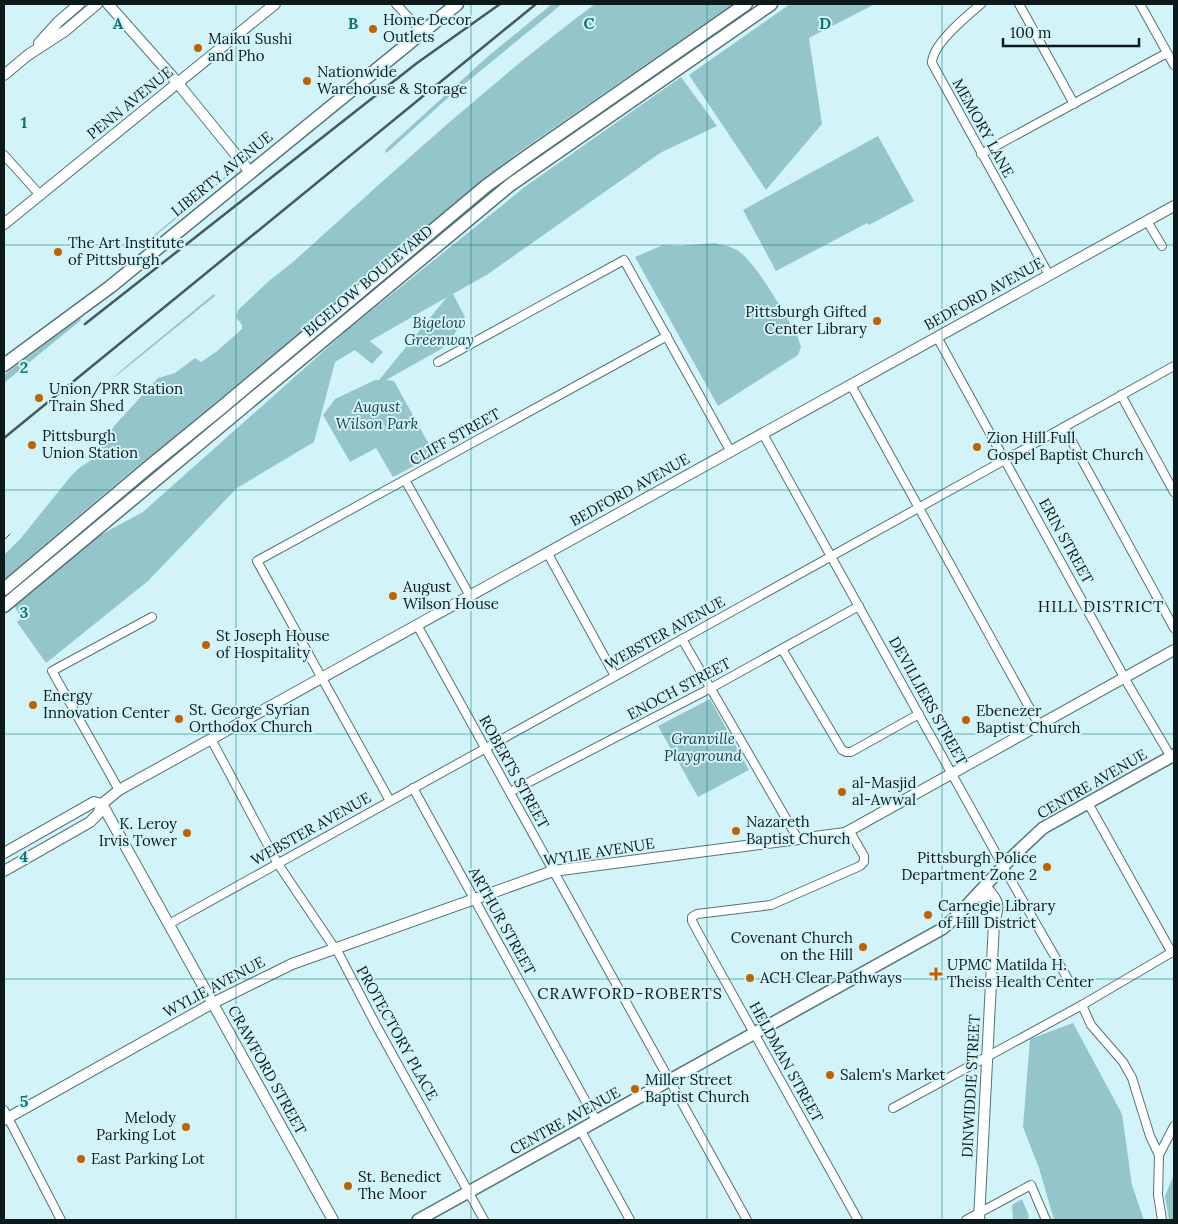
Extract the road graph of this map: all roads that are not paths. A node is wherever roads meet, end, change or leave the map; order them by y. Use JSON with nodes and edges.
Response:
{"nodes":[{"id":1,"x":79,"y":4,"type":"edge"},
{"id":2,"x":97,"y":4,"type":"edge"},
{"id":3,"x":108,"y":4,"type":"edge"},
{"id":4,"x":275,"y":4,"type":"edge"},
{"id":5,"x":396,"y":4,"type":"edge"},
{"id":6,"x":457,"y":4,"type":"edge"},
{"id":7,"x":746,"y":4,"type":"edge"},
{"id":8,"x":770,"y":4,"type":"edge"},
{"id":9,"x":981,"y":4,"type":"edge"},
{"id":10,"x":1020,"y":4,"type":"edge"},
{"id":11,"x":1140,"y":4,"type":"edge"},
{"id":12,"x":422,"y":32,"type":"junction"},
{"id":13,"x":1167,"y":53,"type":"junction"},
{"id":14,"x":28,"y":55,"type":"junction"},
{"id":15,"x":1174,"y":65,"type":"edge"},
{"id":16,"x":4,"y":75,"type":"edge"},
{"id":17,"x":178,"y":83,"type":"junction"},
{"id":18,"x":1074,"y":104,"type":"junction"},
{"id":19,"x":982,"y":154,"type":"junction"},
{"id":20,"x":4,"y":155,"type":"edge"},
{"id":21,"x":250,"y":172,"type":"junction"},
{"id":22,"x":40,"y":195,"type":"junction"},
{"id":23,"x":1174,"y":206,"type":"edge"},
{"id":24,"x":1148,"y":221,"type":"junction"},
{"id":25,"x":4,"y":224,"type":"edge"},
{"id":26,"x":1162,"y":246,"type":"dead end"},
{"id":27,"x":1049,"y":275,"type":"junction"},
{"id":28,"x":667,"y":336,"type":"junction"},
{"id":29,"x":937,"y":337,"type":"junction"},
{"id":30,"x":438,"y":362,"type":"dead end"},
{"id":31,"x":4,"y":366,"type":"edge"},
{"id":32,"x":1174,"y":366,"type":"edge"},
{"id":33,"x":851,"y":385,"type":"junction"},
{"id":34,"x":1121,"y":395,"type":"junction"},
{"id":35,"x":1064,"y":427,"type":"junction"},
{"id":36,"x":763,"y":434,"type":"junction"},
{"id":37,"x":731,"y":452,"type":"junction"},
{"id":38,"x":1006,"y":460,"type":"junction"},
{"id":39,"x":405,"y":480,"type":"junction"},
{"id":40,"x":1174,"y":492,"type":"edge"},
{"id":41,"x":919,"y":508,"type":"junction"},
{"id":42,"x":548,"y":554,"type":"junction"},
{"id":43,"x":832,"y":556,"type":"junction"},
{"id":44,"x":4,"y":589,"type":"edge"},
{"id":45,"x":470,"y":596,"type":"junction"},
{"id":46,"x":4,"y":606,"type":"edge"},
{"id":47,"x":859,"y":606,"type":"junction"},
{"id":48,"x":152,"y":617,"type":"dead end"},
{"id":49,"x":417,"y":625,"type":"junction"},
{"id":50,"x":1174,"y":628,"type":"edge"},
{"id":51,"x":682,"y":639,"type":"junction"},
{"id":52,"x":782,"y":649,"type":"junction"},
{"id":53,"x":1174,"y":650,"type":"edge"},
{"id":54,"x":615,"y":676,"type":"junction"},
{"id":55,"x":322,"y":677,"type":"junction"},
{"id":56,"x":1125,"y":677,"type":"junction"},
{"id":57,"x":711,"y":688,"type":"junction"},
{"id":58,"x":919,"y":714,"type":"junction"},
{"id":59,"x":1039,"y":725,"type":"junction"},
{"id":60,"x":211,"y":739,"type":"junction"},
{"id":61,"x":485,"y":748,"type":"junction"},
{"id":62,"x":1172,"y":756,"type":"edge"},
{"id":63,"x":952,"y":773,"type":"junction"},
{"id":64,"x":413,"y":788,"type":"junction"},
{"id":65,"x":119,"y":790,"type":"junction"},
{"id":66,"x":510,"y":792,"type":"junction"},
{"id":67,"x":390,"y":801,"type":"junction"},
{"id":68,"x":1088,"y":803,"type":"junction"},
{"id":69,"x":102,"y":804,"type":"junction"},
{"id":70,"x":849,"y":830,"type":"junction"},
{"id":71,"x":798,"y":840,"type":"junction"},
{"id":72,"x":4,"y":853,"type":"edge"},
{"id":73,"x":278,"y":864,"type":"junction"},
{"id":74,"x":1003,"y":866,"type":"junction"},
{"id":75,"x":4,"y":871,"type":"edge"},
{"id":76,"x":553,"y":871,"type":"junction"},
{"id":77,"x":981,"y":889,"type":"junction"},
{"id":78,"x":474,"y":899,"type":"junction"},
{"id":79,"x":169,"y":924,"type":"junction"},
{"id":80,"x":334,"y":948,"type":"junction"},
{"id":81,"x":1173,"y":952,"type":"edge"},
{"id":82,"x":1069,"y":981,"type":"dead end"},
{"id":83,"x":213,"y":1003,"type":"junction"},
{"id":84,"x":1082,"y":1005,"type":"junction"},
{"id":85,"x":754,"y":1033,"type":"junction"},
{"id":86,"x":988,"y":1055,"type":"junction"},
{"id":87,"x":669,"y":1080,"type":"junction"},
{"id":88,"x":893,"y":1108,"type":"dead end"},
{"id":89,"x":5,"y":1116,"type":"edge"},
{"id":90,"x":596,"y":1120,"type":"junction"},
{"id":91,"x":1174,"y":1126,"type":"edge"},
{"id":92,"x":580,"y":1129,"type":"junction"},
{"id":93,"x":1159,"y":1155,"type":"junction"},
{"id":94,"x":468,"y":1192,"type":"junction"},
{"id":95,"x":980,"y":1218,"type":"edge"},
{"id":96,"x":61,"y":1220,"type":"edge"},
{"id":97,"x":333,"y":1220,"type":"edge"},
{"id":98,"x":418,"y":1220,"type":"edge"},
{"id":99,"x":484,"y":1220,"type":"edge"},
{"id":100,"x":630,"y":1220,"type":"edge"},
{"id":101,"x":747,"y":1220,"type":"edge"},
{"id":102,"x":858,"y":1220,"type":"edge"},
{"id":103,"x":966,"y":1220,"type":"edge"},
{"id":104,"x":1046,"y":1220,"type":"edge"},
{"id":105,"x":1162,"y":1220,"type":"edge"}],
"edges":[{"from":1,"to":14,"type":"street"},
{"from":2,"to":14,"type":"street"},
{"from":3,"to":17,"type":"street"},
{"from":4,"to":17,"type":"street","name":"PENN AVENUE"},
{"from":5,"to":12,"type":"street"},
{"from":6,"to":12,"type":"main road","name":"LIBERTY AVENUE"},
{"from":7,"to":44,"type":"main road","name":"BIGELOW BOULEVARD"},
{"from":8,"to":46,"type":"main road","name":"BIGELOW BOULEVARD"},
{"from":9,"to":19,"type":"street","name":"MEMORY LANE"},
{"from":10,"to":18,"type":"street"},
{"from":11,"to":13,"type":"street"},
{"from":12,"to":21,"type":"main road","name":"LIBERTY AVENUE"},
{"from":13,"to":15,"type":"street"},
{"from":13,"to":18,"type":"street"},
{"from":14,"to":16,"type":"street"},
{"from":17,"to":21,"type":"street"},
{"from":17,"to":22,"type":"street","name":"PENN AVENUE"},
{"from":18,"to":19,"type":"street"},
{"from":19,"to":27,"type":"street","name":"MEMORY LANE"},
{"from":20,"to":22,"type":"street"},
{"from":21,"to":31,"type":"main road","name":"LIBERTY AVENUE"},
{"from":22,"to":25,"type":"street","name":"PENN AVENUE"},
{"from":23,"to":24,"type":"street","name":"BEDFORD AVENUE"},
{"from":24,"to":26,"type":"street"},
{"from":24,"to":27,"type":"street","name":"BEDFORD AVENUE"},
{"from":27,"to":29,"type":"street","name":"BEDFORD AVENUE"},
{"from":28,"to":30,"type":"street"},
{"from":28,"to":37,"type":"street"},
{"from":28,"to":39,"type":"street","name":"CLIFF STREET"},
{"from":29,"to":33,"type":"street","name":"BEDFORD AVENUE"},
{"from":29,"to":38,"type":"street","name":"ERIN STREET"},
{"from":32,"to":34,"type":"street","name":"WEBSTER AVENUE"},
{"from":33,"to":36,"type":"street","name":"BEDFORD AVENUE"},
{"from":33,"to":41,"type":"street"},
{"from":34,"to":35,"type":"street","name":"WEBSTER AVENUE"},
{"from":34,"to":40,"type":"street"},
{"from":35,"to":38,"type":"street","name":"WEBSTER AVENUE"},
{"from":35,"to":50,"type":"street"},
{"from":36,"to":37,"type":"street","name":"BEDFORD AVENUE"},
{"from":36,"to":43,"type":"street","name":"DEVILLIERS STREET"},
{"from":37,"to":42,"type":"street","name":"BEDFORD AVENUE"},
{"from":38,"to":41,"type":"street","name":"WEBSTER AVENUE"},
{"from":38,"to":56,"type":"street","name":"ERIN STREET"},
{"from":39,"to":45,"type":"street"},
{"from":39,"to":55,"type":"street","name":"CLIFF STREET"},
{"from":41,"to":43,"type":"street","name":"WEBSTER AVENUE"},
{"from":41,"to":59,"type":"street"},
{"from":42,"to":45,"type":"street","name":"BEDFORD AVENUE"},
{"from":42,"to":54,"type":"street"},
{"from":43,"to":47,"type":"street","name":"DEVILLIERS STREET"},
{"from":43,"to":51,"type":"street","name":"WEBSTER AVENUE"},
{"from":45,"to":49,"type":"street","name":"BEDFORD AVENUE"},
{"from":47,"to":52,"type":"street","name":"ENOCH STREET"},
{"from":47,"to":58,"type":"street","name":"DEVILLIERS STREET"},
{"from":48,"to":65,"type":"street"},
{"from":49,"to":55,"type":"street","name":"BEDFORD AVENUE"},
{"from":49,"to":61,"type":"street","name":"ROBERTS STREET"},
{"from":51,"to":54,"type":"street","name":"WEBSTER AVENUE"},
{"from":51,"to":57,"type":"street"},
{"from":52,"to":57,"type":"street","name":"ENOCH STREET"},
{"from":52,"to":58,"type":"street"},
{"from":53,"to":56,"type":"street","name":"WYLIE AVENUE"},
{"from":54,"to":61,"type":"street","name":"WEBSTER AVENUE"},
{"from":55,"to":60,"type":"street","name":"BEDFORD AVENUE"},
{"from":55,"to":67,"type":"street"},
{"from":56,"to":59,"type":"street","name":"WYLIE AVENUE"},
{"from":56,"to":62,"type":"street","name":"ERIN STREET"},
{"from":57,"to":66,"type":"street","name":"ENOCH STREET"},
{"from":57,"to":71,"type":"street"},
{"from":58,"to":63,"type":"street","name":"DEVILLIERS STREET"},
{"from":59,"to":63,"type":"street","name":"WYLIE AVENUE"},
{"from":60,"to":65,"type":"street","name":"BEDFORD AVENUE"},
{"from":60,"to":73,"type":"street","name":"PROTECTORY PLACE"},
{"from":61,"to":64,"type":"street","name":"WEBSTER AVENUE"},
{"from":61,"to":66,"type":"street","name":"ROBERTS STREET"},
{"from":62,"to":68,"type":"main road","name":"CENTRE AVENUE"},
{"from":63,"to":70,"type":"street","name":"WYLIE AVENUE"},
{"from":63,"to":74,"type":"street","name":"DEVILLIERS STREET"},
{"from":64,"to":67,"type":"street","name":"WEBSTER AVENUE"},
{"from":64,"to":78,"type":"street","name":"ARTHUR STREET"},
{"from":65,"to":69,"type":"street","name":"BEDFORD AVENUE"},
{"from":66,"to":76,"type":"street","name":"ROBERTS STREET"},
{"from":67,"to":73,"type":"street","name":"WEBSTER AVENUE"},
{"from":68,"to":74,"type":"main road","name":"CENTRE AVENUE"},
{"from":68,"to":81,"type":"street"},
{"from":69,"to":72,"type":"street","name":"BEDFORD AVENUE"},
{"from":69,"to":75,"type":"street","name":"BEDFORD AVENUE"},
{"from":69,"to":79,"type":"street","name":"CRAWFORD STREET"},
{"from":70,"to":71,"type":"street","name":"WYLIE AVENUE"},
{"from":70,"to":85,"type":"street","name":"HELDMAN STREET"},
{"from":71,"to":76,"type":"street","name":"WYLIE AVENUE"},
{"from":73,"to":79,"type":"street","name":"WEBSTER AVENUE"},
{"from":73,"to":80,"type":"street","name":"PROTECTORY PLACE"},
{"from":74,"to":77,"type":"main road","name":"CENTRE AVENUE"},
{"from":74,"to":82,"type":"street","name":"DEVILLIERS STREET"},
{"from":76,"to":78,"type":"street","name":"WYLIE AVENUE"},
{"from":76,"to":87,"type":"street","name":"ROBERTS STREET"},
{"from":77,"to":85,"type":"main road","name":"CENTRE AVENUE"},
{"from":77,"to":86,"type":"street","name":"DINWIDDIE STREET"},
{"from":78,"to":80,"type":"street","name":"WYLIE AVENUE"},
{"from":78,"to":90,"type":"street","name":"ARTHUR STREET"},
{"from":79,"to":83,"type":"street","name":"CRAWFORD STREET"},
{"from":80,"to":83,"type":"street","name":"WYLIE AVENUE"},
{"from":80,"to":94,"type":"street","name":"PROTECTORY PLACE"},
{"from":81,"to":84,"type":"street"},
{"from":83,"to":89,"type":"street","name":"WYLIE AVENUE"},
{"from":83,"to":97,"type":"street","name":"CRAWFORD STREET"},
{"from":84,"to":86,"type":"street"},
{"from":84,"to":93,"type":"street"},
{"from":85,"to":87,"type":"main road","name":"CENTRE AVENUE"},
{"from":85,"to":102,"type":"street","name":"HELDMAN STREET"},
{"from":86,"to":88,"type":"street"},
{"from":86,"to":95,"type":"street","name":"DINWIDDIE STREET"},
{"from":87,"to":90,"type":"main road","name":"CENTRE AVENUE"},
{"from":87,"to":101,"type":"street","name":"ROBERTS STREET"},
{"from":89,"to":96,"type":"street"},
{"from":90,"to":92,"type":"main road","name":"CENTRE AVENUE"},
{"from":91,"to":93,"type":"street"},
{"from":92,"to":94,"type":"main road","name":"CENTRE AVENUE"},
{"from":92,"to":100,"type":"street"},
{"from":93,"to":105,"type":"street"},
{"from":94,"to":98,"type":"main road","name":"CENTRE AVENUE"},
{"from":94,"to":99,"type":"street","name":"PROTECTORY PLACE"},
{"from":95,"to":103,"type":"street"},
{"from":95,"to":104,"type":"street"}]}
